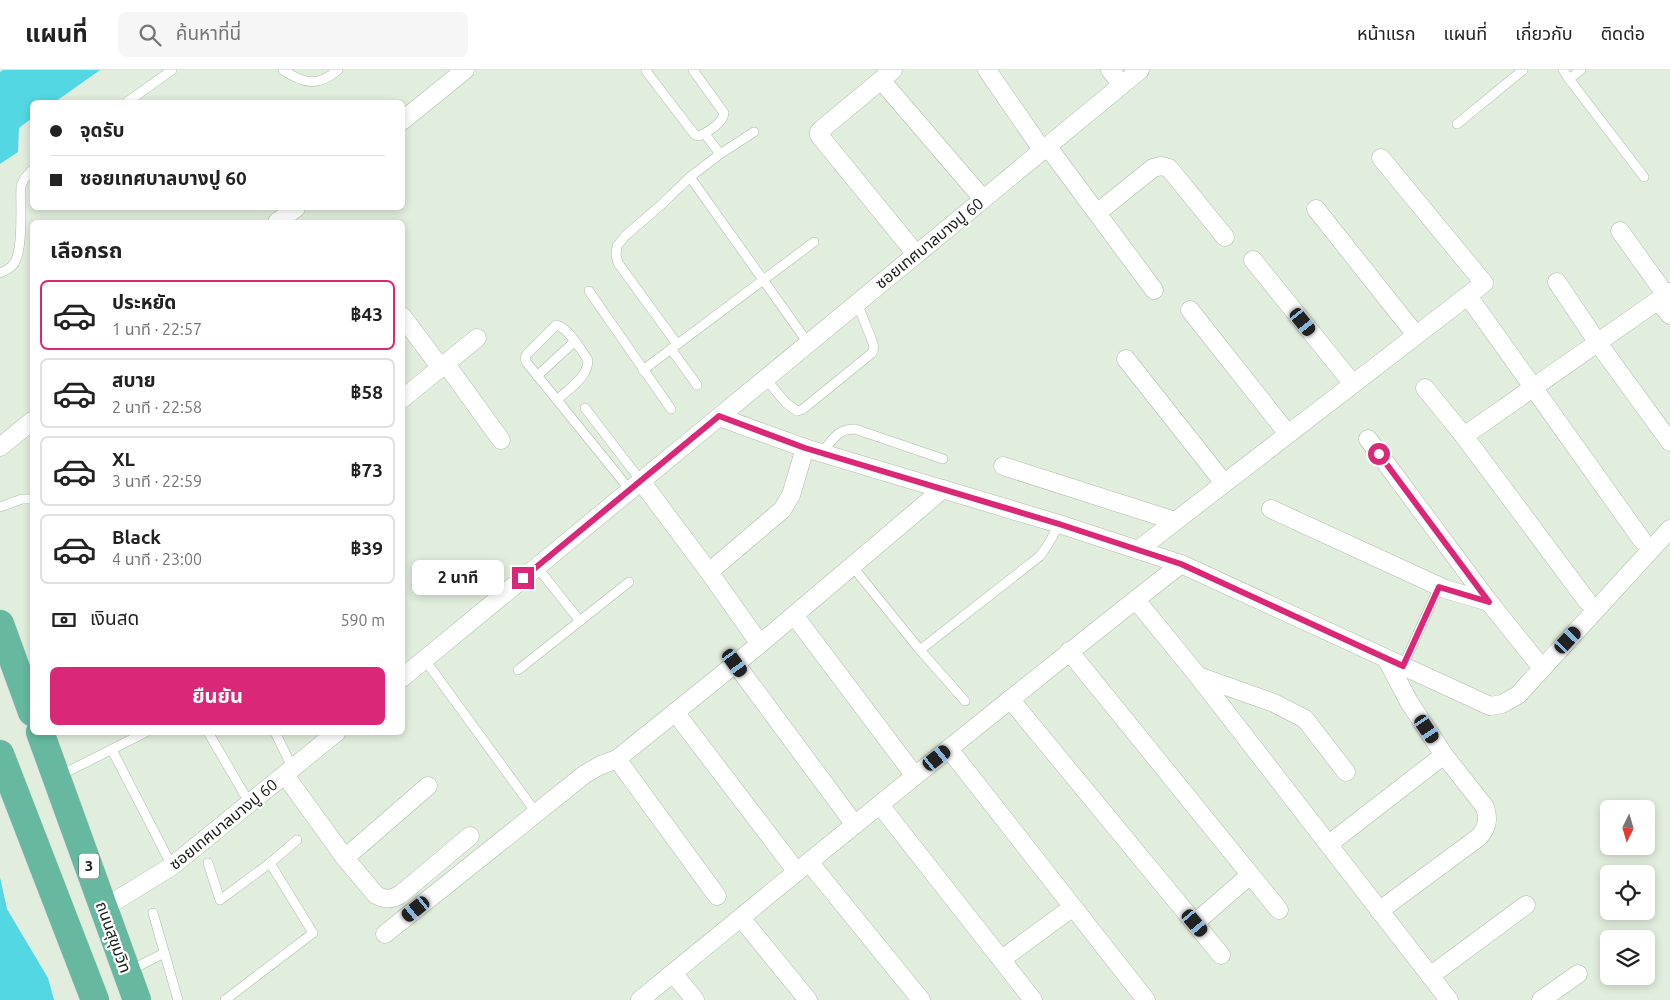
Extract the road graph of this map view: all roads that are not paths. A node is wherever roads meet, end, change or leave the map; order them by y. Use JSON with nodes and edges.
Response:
{"nodes":[{"id":1,"x":172,"y":70,"type":"edge"},
{"id":2,"x":283,"y":70,"type":"edge"},
{"id":3,"x":338,"y":70,"type":"edge"},
{"id":4,"x":465,"y":70,"type":"edge"},
{"id":5,"x":693,"y":70,"type":"edge"},
{"id":6,"x":987,"y":70,"type":"edge"},
{"id":7,"x":1110,"y":70,"type":"edge"},
{"id":8,"x":1140,"y":70,"type":"edge"},
{"id":9,"x":1523,"y":70,"type":"edge"},
{"id":10,"x":1562,"y":70,"type":"edge"},
{"id":11,"x":1581,"y":70,"type":"edge"},
{"id":12,"x":646,"y":71,"type":"edge"},
{"id":13,"x":887,"y":75,"type":"edge"},
{"id":14,"x":1569,"y":79,"type":"junction"},
{"id":15,"x":1122,"y":84,"type":"junction"},
{"id":16,"x":130,"y":100,"type":"edge"},
{"id":17,"x":405,"y":118,"type":"edge"},
{"id":18,"x":1458,"y":124,"type":"dead end"},
{"id":19,"x":754,"y":132,"type":"dead end"},
{"id":20,"x":705,"y":134,"type":"junction"},
{"id":21,"x":1046,"y":149,"type":"junction"},
{"id":22,"x":720,"y":154,"type":"junction"},
{"id":23,"x":1381,"y":158,"type":"dead end"},
{"id":24,"x":30,"y":172,"type":"edge"},
{"id":25,"x":690,"y":177,"type":"junction"},
{"id":26,"x":1644,"y":177,"type":"dead end"},
{"id":27,"x":983,"y":198,"type":"junction"},
{"id":28,"x":1316,"y":209,"type":"dead end"},
{"id":29,"x":293,"y":210,"type":"edge"},
{"id":30,"x":1097,"y":213,"type":"junction"},
{"id":31,"x":280,"y":220,"type":"edge"},
{"id":32,"x":1620,"y":231,"type":"dead end"},
{"id":33,"x":1225,"y":237,"type":"dead end"},
{"id":34,"x":814,"y":242,"type":"dead end"},
{"id":35,"x":916,"y":254,"type":"junction"},
{"id":36,"x":1253,"y":260,"type":"dead end"},
{"id":37,"x":0,"y":273,"type":"edge"},
{"id":38,"x":764,"y":281,"type":"junction"},
{"id":39,"x":1557,"y":282,"type":"dead end"},
{"id":40,"x":1154,"y":290,"type":"dead end"},
{"id":41,"x":589,"y":291,"type":"dead end"},
{"id":42,"x":1468,"y":296,"type":"junction"},
{"id":43,"x":1665,"y":296,"type":"edge"},
{"id":44,"x":857,"y":303,"type":"junction"},
{"id":45,"x":1190,"y":310,"type":"dead end"},
{"id":46,"x":1670,"y":316,"type":"edge"},
{"id":47,"x":405,"y":320,"type":"edge"},
{"id":48,"x":1416,"y":335,"type":"junction"},
{"id":49,"x":478,"y":338,"type":"dead end"},
{"id":50,"x":574,"y":342,"type":"junction"},
{"id":51,"x":808,"y":343,"type":"junction"},
{"id":52,"x":1598,"y":343,"type":"junction"},
{"id":53,"x":674,"y":346,"type":"junction"},
{"id":54,"x":1126,"y":359,"type":"dead end"},
{"id":55,"x":443,"y":366,"type":"junction"},
{"id":56,"x":643,"y":370,"type":"junction"},
{"id":57,"x":537,"y":376,"type":"junction"},
{"id":58,"x":765,"y":378,"type":"junction"},
{"id":59,"x":1353,"y":384,"type":"junction"},
{"id":60,"x":697,"y":385,"type":"dead end"},
{"id":61,"x":1425,"y":388,"type":"dead end"},
{"id":62,"x":1534,"y":388,"type":"junction"},
{"id":63,"x":405,"y":397,"type":"edge"},
{"id":64,"x":557,"y":400,"type":"junction"},
{"id":65,"x":585,"y":408,"type":"dead end"},
{"id":66,"x":671,"y":409,"type":"dead end"},
{"id":67,"x":719,"y":416,"type":"junction"},
{"id":68,"x":30,"y":424,"type":"edge"},
{"id":69,"x":1288,"y":434,"type":"junction"},
{"id":70,"x":1464,"y":436,"type":"junction"},
{"id":71,"x":1368,"y":439,"type":"dead end"},
{"id":72,"x":501,"y":440,"type":"dead end"},
{"id":73,"x":1670,"y":442,"type":"edge"},
{"id":74,"x":0,"y":447,"type":"edge"},
{"id":75,"x":814,"y":450,"type":"junction"},
{"id":76,"x":943,"y":459,"type":"dead end"},
{"id":77,"x":1003,"y":466,"type":"dead end"},
{"id":78,"x":1224,"y":483,"type":"junction"},
{"id":79,"x":635,"y":486,"type":"junction"},
{"id":80,"x":943,"y":489,"type":"junction"},
{"id":81,"x":30,"y":499,"type":"edge"},
{"id":82,"x":0,"y":507,"type":"edge"},
{"id":83,"x":1271,"y":509,"type":"dead end"},
{"id":84,"x":1175,"y":521,"type":"junction"},
{"id":85,"x":1059,"y":524,"type":"junction"},
{"id":86,"x":1670,"y":529,"type":"edge"},
{"id":87,"x":1642,"y":540,"type":"dead end"},
{"id":88,"x":1138,"y":550,"type":"junction"},
{"id":89,"x":1181,"y":564,"type":"junction"},
{"id":90,"x":852,"y":566,"type":"junction"},
{"id":91,"x":538,"y":567,"type":"junction"},
{"id":92,"x":709,"y":572,"type":"junction"},
{"id":93,"x":629,"y":582,"type":"dead end"},
{"id":94,"x":1439,"y":587,"type":"junction"},
{"id":95,"x":1136,"y":600,"type":"junction"},
{"id":96,"x":1587,"y":601,"type":"dead end"},
{"id":97,"x":1489,"y":602,"type":"junction"},
{"id":98,"x":794,"y":615,"type":"junction"},
{"id":99,"x":580,"y":621,"type":"junction"},
{"id":100,"x":0,"y":624,"type":"edge"},
{"id":101,"x":760,"y":644,"type":"junction"},
{"id":102,"x":920,"y":650,"type":"junction"},
{"id":103,"x":1069,"y":651,"type":"junction"},
{"id":104,"x":425,"y":660,"type":"junction"},
{"id":105,"x":735,"y":663,"type":"junction"},
{"id":106,"x":1395,"y":663,"type":"junction"},
{"id":107,"x":1542,"y":668,"type":"junction"},
{"id":108,"x":518,"y":670,"type":"dead end"},
{"id":109,"x":405,"y":676,"type":"edge"},
{"id":110,"x":1198,"y":676,"type":"junction"},
{"id":111,"x":30,"y":698,"type":"edge"},
{"id":112,"x":1010,"y":699,"type":"junction"},
{"id":113,"x":965,"y":701,"type":"dead end"},
{"id":114,"x":675,"y":712,"type":"junction"},
{"id":115,"x":41,"y":735,"type":"edge"},
{"id":116,"x":140,"y":735,"type":"edge"},
{"id":117,"x":210,"y":735,"type":"edge"},
{"id":118,"x":276,"y":735,"type":"edge"},
{"id":119,"x":333,"y":735,"type":"edge"},
{"id":120,"x":948,"y":749,"type":"junction"},
{"id":121,"x":112,"y":750,"type":"junction"},
{"id":122,"x":0,"y":754,"type":"edge"},
{"id":123,"x":1444,"y":755,"type":"junction"},
{"id":124,"x":618,"y":759,"type":"junction"},
{"id":125,"x":289,"y":772,"type":"junction"},
{"id":126,"x":1346,"y":772,"type":"dead end"},
{"id":127,"x":915,"y":776,"type":"junction"},
{"id":128,"x":56,"y":777,"type":"junction"},
{"id":129,"x":428,"y":786,"type":"dead end"},
{"id":130,"x":8,"y":801,"type":"edge"},
{"id":131,"x":250,"y":804,"type":"junction"},
{"id":132,"x":880,"y":805,"type":"junction"},
{"id":133,"x":532,"y":807,"type":"dead end"},
{"id":134,"x":855,"y":825,"type":"junction"},
{"id":135,"x":470,"y":836,"type":"dead end"},
{"id":136,"x":297,"y":840,"type":"dead end"},
{"id":137,"x":1329,"y":844,"type":"junction"},
{"id":138,"x":345,"y":858,"type":"junction"},
{"id":139,"x":208,"y":863,"type":"dead end"},
{"id":140,"x":270,"y":863,"type":"junction"},
{"id":141,"x":172,"y":866,"type":"junction"},
{"id":142,"x":804,"y":867,"type":"junction"},
{"id":143,"x":1250,"y":875,"type":"junction"},
{"id":144,"x":717,"y":896,"type":"dead end"},
{"id":145,"x":1526,"y":905,"type":"dead end"},
{"id":146,"x":1073,"y":907,"type":"junction"},
{"id":147,"x":104,"y":908,"type":"junction"},
{"id":148,"x":1279,"y":910,"type":"dead end"},
{"id":149,"x":1379,"y":911,"type":"junction"},
{"id":150,"x":153,"y":913,"type":"dead end"},
{"id":151,"x":741,"y":918,"type":"junction"},
{"id":152,"x":1195,"y":923,"type":"junction"},
{"id":153,"x":385,"y":934,"type":"dead end"},
{"id":154,"x":164,"y":953,"type":"junction"},
{"id":155,"x":1221,"y":955,"type":"dead end"},
{"id":156,"x":1002,"y":960,"type":"junction"},
{"id":157,"x":127,"y":972,"type":"junction"},
{"id":158,"x":673,"y":973,"type":"junction"},
{"id":159,"x":1578,"y":974,"type":"dead end"},
{"id":160,"x":1430,"y":976,"type":"junction"},
{"id":161,"x":95,"y":1000,"type":"edge"},
{"id":162,"x":138,"y":1000,"type":"edge"},
{"id":163,"x":178,"y":1000,"type":"edge"},
{"id":164,"x":225,"y":1000,"type":"edge"},
{"id":165,"x":640,"y":1000,"type":"edge"},
{"id":166,"x":695,"y":1000,"type":"edge"},
{"id":167,"x":808,"y":1000,"type":"edge"},
{"id":168,"x":921,"y":1000,"type":"edge"},
{"id":169,"x":1033,"y":1000,"type":"edge"},
{"id":170,"x":1146,"y":1000,"type":"edge"},
{"id":171,"x":1449,"y":1000,"type":"edge"},
{"id":172,"x":1541,"y":1000,"type":"edge"}],
"edges":[{"from":1,"to":16,"type":"lane"},
{"from":2,"to":3,"type":"lane"},
{"from":4,"to":17,"type":"street"},
{"from":5,"to":20,"type":"lane"},
{"from":6,"to":21,"type":"street"},
{"from":7,"to":15,"type":"street"},
{"from":8,"to":15,"type":"street","name":"ซอยเทศบาลบางปู 60"},
{"from":9,"to":18,"type":"lane"},
{"from":10,"to":14,"type":"lane"},
{"from":11,"to":14,"type":"lane"},
{"from":12,"to":20,"type":"lane"},
{"from":13,"to":27,"type":"street"},
{"from":13,"to":35,"type":"street"},
{"from":14,"to":26,"type":"lane"},
{"from":15,"to":21,"type":"street","name":"ซอยเทศบาลบางปู 60"},
{"from":19,"to":22,"type":"lane"},
{"from":20,"to":22,"type":"lane"},
{"from":21,"to":27,"type":"street","name":"ซอยเทศบาลบางปู 60"},
{"from":21,"to":30,"type":"street"},
{"from":22,"to":25,"type":"lane"},
{"from":23,"to":42,"type":"street"},
{"from":24,"to":37,"type":"lane"},
{"from":25,"to":38,"type":"lane"},
{"from":25,"to":53,"type":"lane"},
{"from":27,"to":35,"type":"street","name":"ซอยเทศบาลบางปู 60"},
{"from":28,"to":48,"type":"street"},
{"from":29,"to":31,"type":"street"},
{"from":30,"to":33,"type":"street"},
{"from":30,"to":40,"type":"street"},
{"from":32,"to":43,"type":"street"},
{"from":34,"to":38,"type":"lane"},
{"from":35,"to":44,"type":"street","name":"ซอยเทศบาลบางปู 60"},
{"from":36,"to":59,"type":"street"},
{"from":38,"to":51,"type":"lane"},
{"from":38,"to":53,"type":"lane"},
{"from":39,"to":52,"type":"street"},
{"from":41,"to":56,"type":"lane"},
{"from":42,"to":48,"type":"street"},
{"from":42,"to":62,"type":"street"},
{"from":43,"to":46,"type":"street"},
{"from":43,"to":52,"type":"street"},
{"from":44,"to":51,"type":"street","name":"ซอยเทศบาลบางปู 60"},
{"from":44,"to":58,"type":"lane"},
{"from":45,"to":69,"type":"street"},
{"from":47,"to":55,"type":"street"},
{"from":48,"to":59,"type":"street"},
{"from":49,"to":55,"type":"street"},
{"from":50,"to":57,"type":"lane"},
{"from":50,"to":57,"type":"lane"},
{"from":50,"to":64,"type":"lane"},
{"from":51,"to":58,"type":"street","name":"ซอยเทศบาลบางปู 60"},
{"from":52,"to":62,"type":"street"},
{"from":52,"to":73,"type":"street"},
{"from":53,"to":56,"type":"lane"},
{"from":53,"to":60,"type":"lane"},
{"from":54,"to":78,"type":"street"},
{"from":55,"to":63,"type":"street"},
{"from":55,"to":72,"type":"street"},
{"from":56,"to":66,"type":"lane"},
{"from":57,"to":64,"type":"lane"},
{"from":58,"to":67,"type":"street","name":"ซอยเทศบาลบางปู 60"},
{"from":59,"to":69,"type":"street"},
{"from":61,"to":70,"type":"street"},
{"from":62,"to":70,"type":"street"},
{"from":62,"to":87,"type":"street"},
{"from":64,"to":79,"type":"lane"},
{"from":65,"to":79,"type":"lane"},
{"from":67,"to":75,"type":"street"},
{"from":67,"to":79,"type":"street","name":"ซอยเทศบาลบางปู 60"},
{"from":68,"to":74,"type":"street"},
{"from":69,"to":78,"type":"street"},
{"from":70,"to":96,"type":"street"},
{"from":71,"to":97,"type":"street"},
{"from":75,"to":76,"type":"lane"},
{"from":75,"to":80,"type":"street"},
{"from":75,"to":92,"type":"street"},
{"from":77,"to":84,"type":"street"},
{"from":78,"to":84,"type":"street"},
{"from":79,"to":91,"type":"street","name":"ซอยเทศบาลบางปู 60"},
{"from":79,"to":92,"type":"street"},
{"from":80,"to":85,"type":"street"},
{"from":80,"to":90,"type":"street"},
{"from":81,"to":82,"type":"lane"},
{"from":83,"to":94,"type":"street"},
{"from":84,"to":88,"type":"street"},
{"from":85,"to":88,"type":"street"},
{"from":85,"to":102,"type":"lane"},
{"from":86,"to":107,"type":"street"},
{"from":88,"to":89,"type":"street"},
{"from":89,"to":95,"type":"street"},
{"from":89,"to":106,"type":"street"},
{"from":90,"to":98,"type":"street"},
{"from":90,"to":102,"type":"lane"},
{"from":91,"to":99,"type":"lane"},
{"from":91,"to":104,"type":"street","name":"ซอยเทศบาลบางปู 60"},
{"from":92,"to":101,"type":"street"},
{"from":93,"to":99,"type":"lane"},
{"from":94,"to":97,"type":"street"},
{"from":94,"to":106,"type":"lane"},
{"from":95,"to":103,"type":"street"},
{"from":95,"to":110,"type":"street"},
{"from":97,"to":107,"type":"street"},
{"from":98,"to":101,"type":"street"},
{"from":98,"to":127,"type":"street"},
{"from":99,"to":108,"type":"lane"},
{"from":100,"to":111,"type":"highway"},
{"from":101,"to":105,"type":"street"},
{"from":102,"to":113,"type":"lane"},
{"from":103,"to":112,"type":"street"},
{"from":103,"to":143,"type":"street"},
{"from":104,"to":109,"type":"street","name":"ซอยเทศบาลบางปู 60"},
{"from":104,"to":133,"type":"lane"},
{"from":105,"to":114,"type":"street"},
{"from":105,"to":134,"type":"street"},
{"from":106,"to":107,"type":"street"},
{"from":106,"to":123,"type":"street"},
{"from":110,"to":126,"type":"street"},
{"from":110,"to":137,"type":"street"},
{"from":112,"to":120,"type":"street"},
{"from":112,"to":152,"type":"street"},
{"from":114,"to":124,"type":"street"},
{"from":114,"to":142,"type":"street"},
{"from":115,"to":128,"type":"highway","name":"ถนนสุขุมวิท","number":"3"},
{"from":116,"to":121,"type":"lane"},
{"from":117,"to":131,"type":"lane"},
{"from":118,"to":125,"type":"lane"},
{"from":119,"to":125,"type":"street","name":"ซอยเทศบาลบางปู 60"},
{"from":120,"to":127,"type":"street"},
{"from":120,"to":146,"type":"street"},
{"from":121,"to":128,"type":"lane"},
{"from":121,"to":141,"type":"lane"},
{"from":122,"to":130,"type":"highway"},
{"from":123,"to":137,"type":"street"},
{"from":123,"to":149,"type":"street"},
{"from":124,"to":144,"type":"street"},
{"from":124,"to":153,"type":"street"},
{"from":125,"to":131,"type":"street","name":"ซอยเทศบาลบางปู 60"},
{"from":125,"to":138,"type":"street"},
{"from":127,"to":132,"type":"street"},
{"from":128,"to":147,"type":"highway","name":"ถนนสุขุมวิท","number":"3"},
{"from":129,"to":138,"type":"street"},
{"from":130,"to":161,"type":"highway"},
{"from":131,"to":141,"type":"street","name":"ซอยเทศบาลบางปู 60"},
{"from":132,"to":134,"type":"street"},
{"from":132,"to":156,"type":"street"},
{"from":134,"to":142,"type":"street"},
{"from":135,"to":138,"type":"street"},
{"from":136,"to":140,"type":"lane"},
{"from":137,"to":149,"type":"street"},
{"from":139,"to":140,"type":"lane"},
{"from":140,"to":164,"type":"lane"},
{"from":141,"to":147,"type":"street","name":"ซอยเทศบาลบางปู 60"},
{"from":142,"to":151,"type":"street"},
{"from":142,"to":168,"type":"street"},
{"from":143,"to":148,"type":"street"},
{"from":143,"to":152,"type":"street"},
{"from":145,"to":160,"type":"street"},
{"from":146,"to":156,"type":"street"},
{"from":146,"to":170,"type":"street"},
{"from":147,"to":157,"type":"highway","name":"ถนนสุขุมวิท","number":"3"},
{"from":149,"to":160,"type":"street"},
{"from":150,"to":154,"type":"lane"},
{"from":151,"to":158,"type":"street"},
{"from":151,"to":167,"type":"street"},
{"from":152,"to":155,"type":"street"},
{"from":154,"to":157,"type":"lane"},
{"from":154,"to":163,"type":"lane"},
{"from":156,"to":169,"type":"street"},
{"from":157,"to":162,"type":"highway","name":"ถนนสุขุมวิท","number":"3"},
{"from":158,"to":165,"type":"street"},
{"from":158,"to":166,"type":"street"},
{"from":159,"to":172,"type":"street"},
{"from":160,"to":171,"type":"street"}]}
